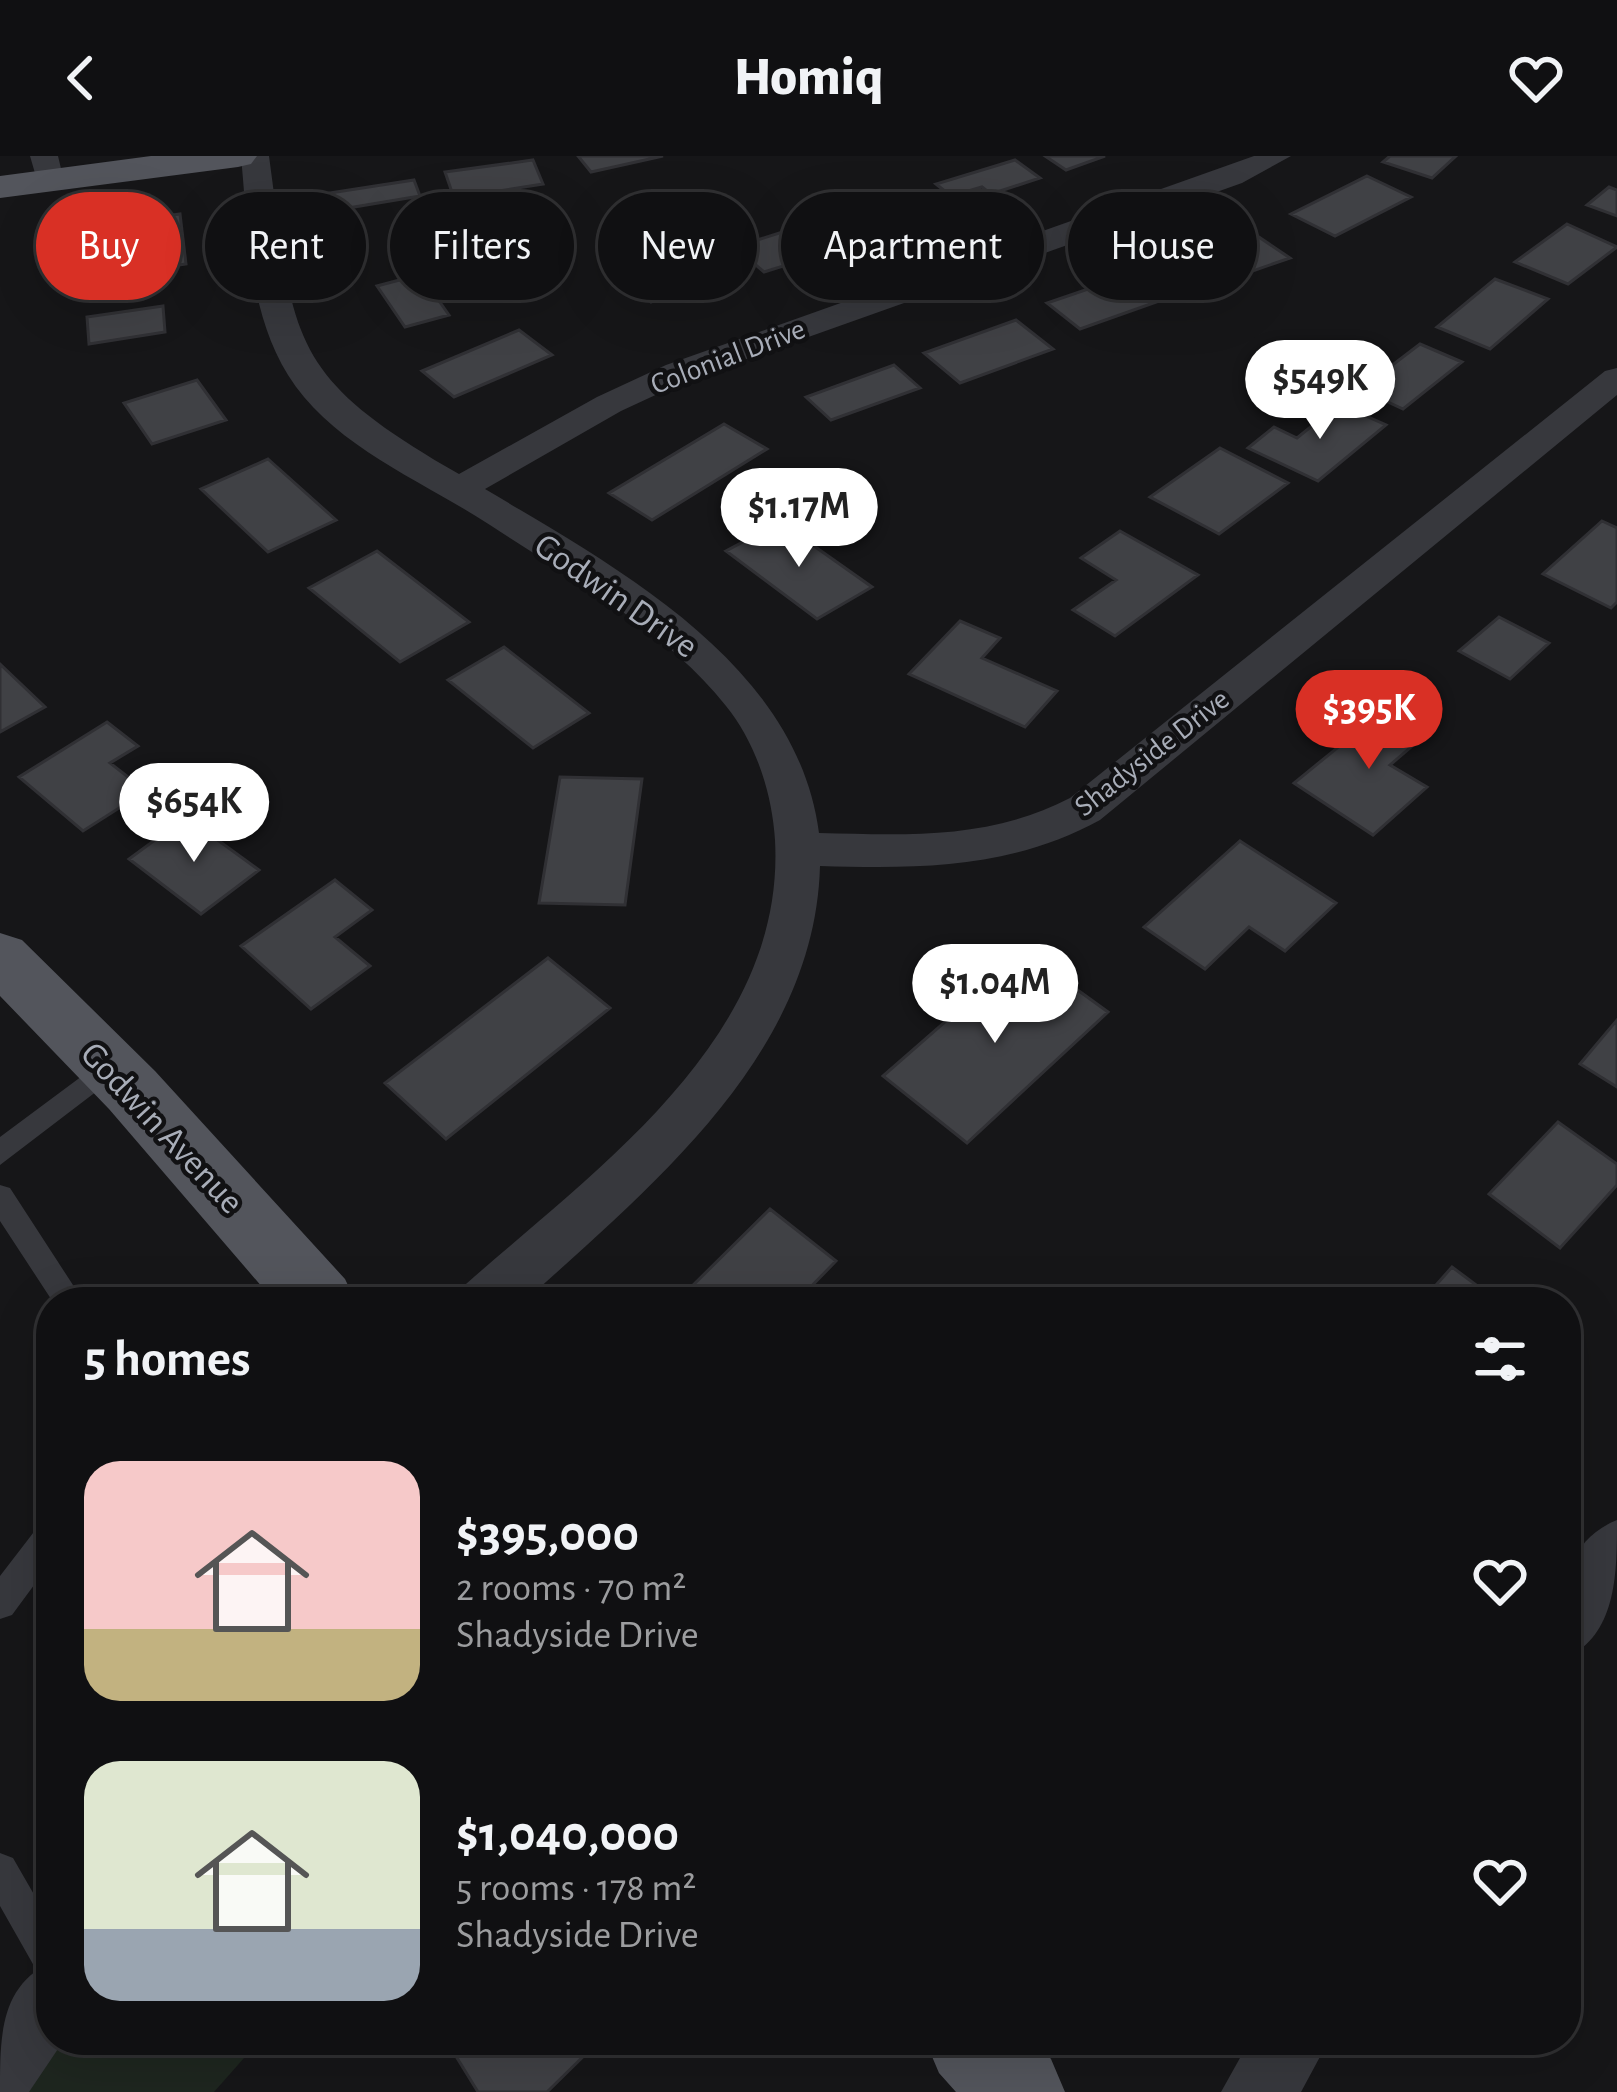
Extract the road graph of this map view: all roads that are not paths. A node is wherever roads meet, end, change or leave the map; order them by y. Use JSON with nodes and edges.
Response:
{"nodes":[{"id":1,"x":238,"y":156,"type":"edge"},
{"id":2,"x":255,"y":156,"type":"edge"},
{"id":3,"x":1277,"y":156,"type":"edge"},
{"id":4,"x":47,"y":169,"type":"edge"},
{"id":5,"x":0,"y":188,"type":"edge"},
{"id":6,"x":1617,"y":378,"type":"edge"},
{"id":7,"x":461,"y":488,"type":"junction"},
{"id":8,"x":799,"y":849,"type":"junction"},
{"id":9,"x":0,"y":957,"type":"edge"},
{"id":10,"x":109,"y":1067,"type":"junction"},
{"id":11,"x":0,"y":1154,"type":"edge"},
{"id":12,"x":0,"y":1196,"type":"edge"},
{"id":13,"x":59,"y":1287,"type":"edge"},
{"id":14,"x":307,"y":1287,"type":"edge"},
{"id":15,"x":501,"y":1287,"type":"edge"},
{"id":16,"x":1617,"y":1550,"type":"edge"},
{"id":17,"x":36,"y":1555,"type":"edge"},
{"id":18,"x":0,"y":1603,"type":"edge"},
{"id":19,"x":1581,"y":1604,"type":"edge"},
{"id":20,"x":0,"y":1871,"type":"edge"},
{"id":21,"x":36,"y":1934,"type":"edge"},
{"id":22,"x":36,"y":2019,"type":"edge"},
{"id":23,"x":985,"y":2055,"type":"edge"},
{"id":24,"x":1282,"y":2055,"type":"edge"},
{"id":25,"x":0,"y":2071,"type":"edge"},
{"id":26,"x":1018,"y":2092,"type":"edge"},
{"id":27,"x":1258,"y":2092,"type":"edge"}],
"edges":[{"from":1,"to":4,"type":"main road"},
{"from":2,"to":7,"type":"street","name":"Godwin Drive"},
{"from":3,"to":7,"type":"street","name":"Colonial Drive"},
{"from":4,"to":5,"type":"main road"},
{"from":6,"to":8,"type":"street","name":"Shadyside Drive"},
{"from":7,"to":8,"type":"street","name":"Godwin Drive"},
{"from":8,"to":15,"type":"street","name":"Godwin Drive"},
{"from":9,"to":10,"type":"main road","name":"Godwin Avenue"},
{"from":10,"to":11,"type":"lane"},
{"from":10,"to":14,"type":"main road","name":"Godwin Avenue"},
{"from":12,"to":13,"type":"lane"},
{"from":16,"to":19,"type":"street"},
{"from":17,"to":18,"type":"lane"},
{"from":20,"to":21,"type":"lane"},
{"from":22,"to":25,"type":"street"},
{"from":23,"to":26,"type":"main road"},
{"from":24,"to":27,"type":"street"}]}
